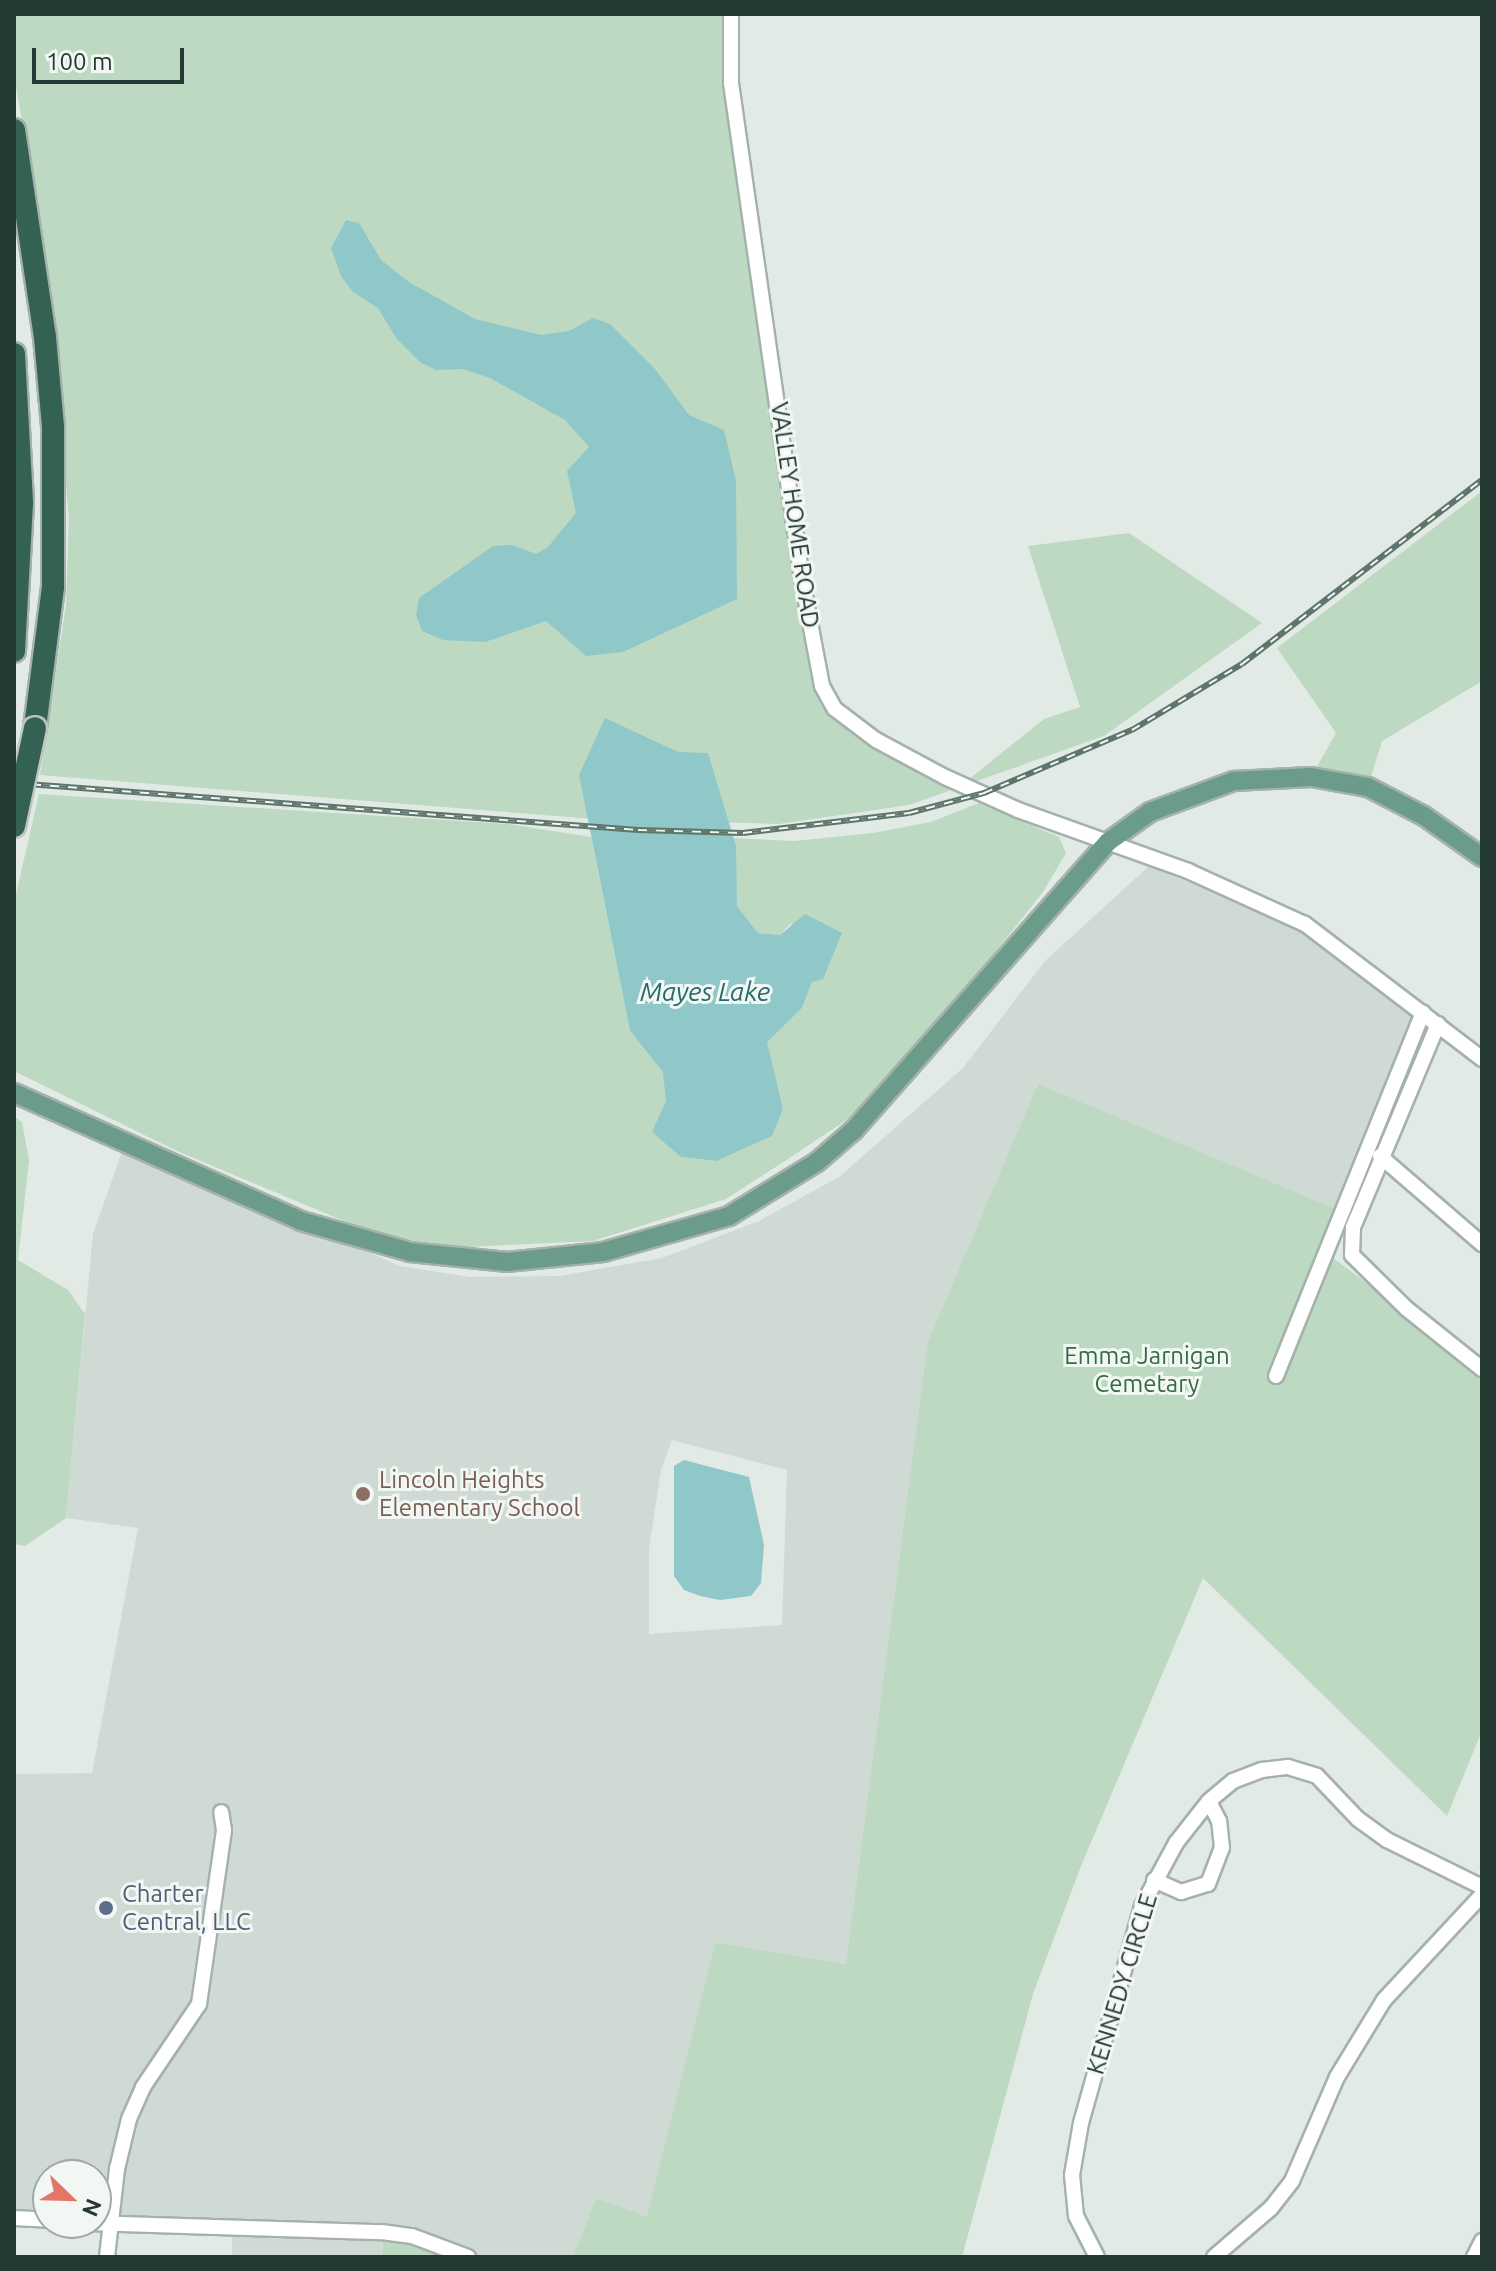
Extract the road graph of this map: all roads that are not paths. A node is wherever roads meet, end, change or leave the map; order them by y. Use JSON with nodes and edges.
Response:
{"nodes":[{"id":1,"x":731,"y":14,"type":"edge"},
{"id":2,"x":14,"y":130,"type":"edge"},
{"id":3,"x":14,"y":354,"type":"edge"},
{"id":4,"x":14,"y":651,"type":"edge"},
{"id":5,"x":14,"y":826,"type":"edge"},
{"id":6,"x":1108,"y":842,"type":"junction"},
{"id":7,"x":1482,"y":857,"type":"edge"},
{"id":8,"x":1423,"y":1013,"type":"junction"},
{"id":9,"x":1438,"y":1024,"type":"junction"},
{"id":10,"x":1482,"y":1059,"type":"edge"},
{"id":11,"x":14,"y":1093,"type":"edge"},
{"id":12,"x":1380,"y":1156,"type":"junction"},
{"id":13,"x":1482,"y":1244,"type":"edge"},
{"id":14,"x":1482,"y":1369,"type":"edge"},
{"id":15,"x":1276,"y":1376,"type":"dead end"},
{"id":16,"x":1209,"y":1801,"type":"junction"},
{"id":17,"x":221,"y":1812,"type":"dead end"},
{"id":18,"x":1154,"y":1880,"type":"junction"},
{"id":19,"x":1482,"y":1887,"type":"edge"},
{"id":20,"x":1482,"y":1895,"type":"edge"},
{"id":21,"x":112,"y":2216,"type":"edge"},
{"id":22,"x":112,"y":2224,"type":"edge"},
{"id":23,"x":1482,"y":2241,"type":"edge"},
{"id":24,"x":468,"y":2257,"type":"edge"},
{"id":25,"x":1097,"y":2257,"type":"edge"},
{"id":26,"x":1214,"y":2257,"type":"edge"},
{"id":27,"x":1474,"y":2257,"type":"edge"}],
"edges":[{"from":1,"to":6,"type":"street","name":"VALLEY HOME ROAD"},
{"from":2,"to":5,"type":"highway","bridge":true},
{"from":3,"to":4,"type":"highway"},
{"from":6,"to":7,"type":"main road"},
{"from":6,"to":8,"type":"street","name":"VALLEY HOME ROAD"},
{"from":6,"to":11,"type":"main road"},
{"from":8,"to":9,"type":"street","name":"VALLEY HOME ROAD"},
{"from":8,"to":15,"type":"street"},
{"from":9,"to":10,"type":"street","name":"VALLEY HOME ROAD"},
{"from":9,"to":12,"type":"street"},
{"from":12,"to":13,"type":"street"},
{"from":12,"to":14,"type":"street"},
{"from":16,"to":18,"type":"street","name":"KENNEDY CIRCLE"},
{"from":16,"to":18,"type":"street"},
{"from":16,"to":19,"type":"street","name":"KENNEDY CIRCLE"},
{"from":17,"to":21,"type":"street"},
{"from":18,"to":25,"type":"street","name":"KENNEDY CIRCLE"},
{"from":20,"to":26,"type":"street"},
{"from":22,"to":24,"type":"street"},
{"from":23,"to":27,"type":"street"}]}
